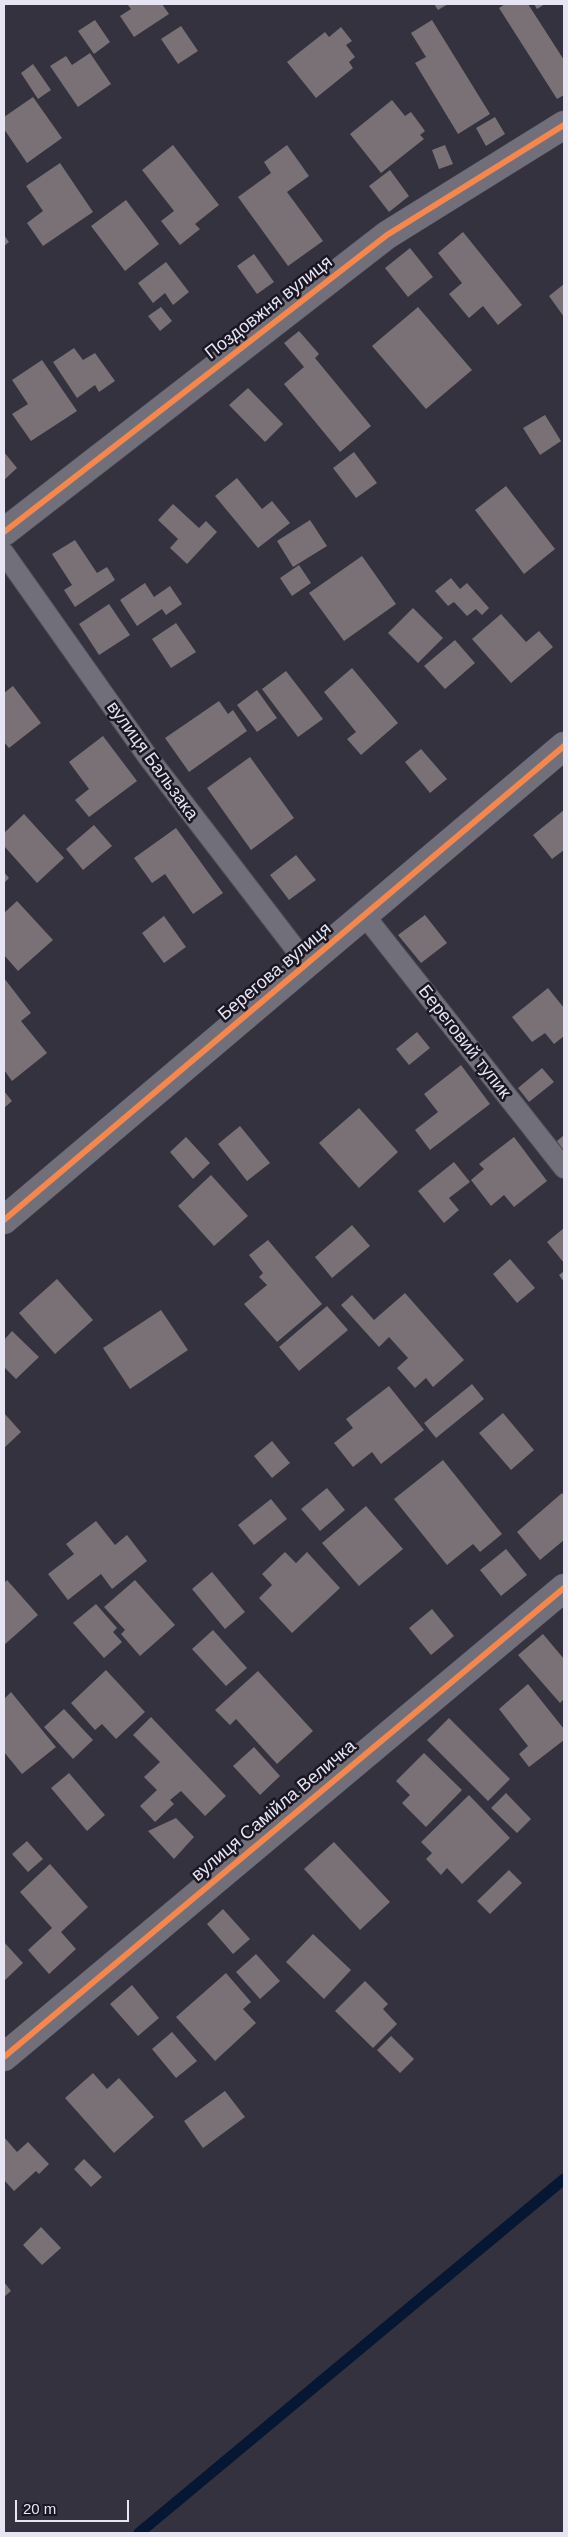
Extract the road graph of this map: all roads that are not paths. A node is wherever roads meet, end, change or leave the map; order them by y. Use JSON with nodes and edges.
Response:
{"nodes":[{"id":1,"x":564,"y":125,"type":"edge"},
{"id":2,"x":4,"y":532,"type":"edge"},
{"id":3,"x":4,"y":553,"type":"edge"},
{"id":4,"x":564,"y":746,"type":"edge"},
{"id":5,"x":365,"y":916,"type":"junction"},
{"id":6,"x":306,"y":964,"type":"junction"},
{"id":7,"x":564,"y":1168,"type":"edge"},
{"id":8,"x":4,"y":1220,"type":"edge"},
{"id":9,"x":564,"y":1588,"type":"edge"},
{"id":10,"x":4,"y":2058,"type":"edge"}],
"edges":[{"from":1,"to":2,"type":"street","name":"Поздовжня вулиця"},
{"from":3,"to":6,"type":"lane","name":"вулиця Бальзака"},
{"from":4,"to":5,"type":"street","name":"Берегова вулиця"},
{"from":5,"to":6,"type":"street","name":"Берегова вулиця"},
{"from":5,"to":7,"type":"lane","name":"Береговий тупик"},
{"from":6,"to":8,"type":"street","name":"Берегова вулиця"},
{"from":9,"to":10,"type":"street","name":"вулиця Самійла Величка"}]}
